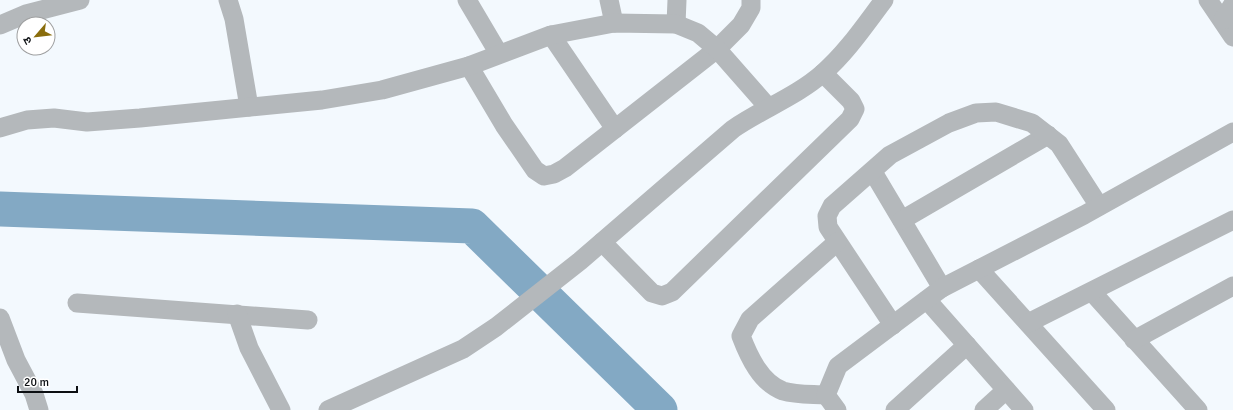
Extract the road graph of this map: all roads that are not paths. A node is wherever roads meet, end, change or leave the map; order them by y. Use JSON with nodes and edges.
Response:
{"nodes":[{"id":1,"x":80,"y":0,"type":"edge"},
{"id":2,"x":228,"y":0,"type":"edge"},
{"id":3,"x":467,"y":0,"type":"edge"},
{"id":4,"x":609,"y":0,"type":"edge"},
{"id":5,"x":677,"y":0,"type":"edge"},
{"id":6,"x":751,"y":0,"type":"edge"},
{"id":7,"x":884,"y":0,"type":"edge"},
{"id":8,"x":1208,"y":0,"type":"edge"},
{"id":9,"x":1233,"y":4,"type":"edge"},
{"id":10,"x":1222,"y":20,"type":"junction"},
{"id":11,"x":614,"y":23,"type":"junction"},
{"id":12,"x":676,"y":24,"type":"junction"},
{"id":13,"x":0,"y":25,"type":"edge"},
{"id":14,"x":551,"y":35,"type":"junction"},
{"id":15,"x":1233,"y":37,"type":"edge"},
{"id":16,"x":717,"y":49,"type":"junction"},
{"id":17,"x":499,"y":54,"type":"junction"},
{"id":18,"x":469,"y":66,"type":"junction"},
{"id":19,"x":823,"y":73,"type":"junction"},
{"id":20,"x":249,"y":107,"type":"junction"},
{"id":21,"x":768,"y":107,"type":"junction"},
{"id":22,"x":0,"y":128,"type":"edge"},
{"id":23,"x":615,"y":129,"type":"junction"},
{"id":24,"x":1233,"y":132,"type":"edge"},
{"id":25,"x":1048,"y":135,"type":"junction"},
{"id":26,"x":873,"y":172,"type":"junction"},
{"id":27,"x":1099,"y":206,"type":"junction"},
{"id":28,"x":902,"y":220,"type":"junction"},
{"id":29,"x":1233,"y":220,"type":"edge"},
{"id":30,"x":602,"y":242,"type":"junction"},
{"id":31,"x":837,"y":242,"type":"junction"},
{"id":32,"x":979,"y":269,"type":"junction"},
{"id":33,"x":1233,"y":286,"type":"edge"},
{"id":34,"x":942,"y":288,"type":"junction"},
{"id":35,"x":1092,"y":292,"type":"junction"},
{"id":36,"x":927,"y":300,"type":"junction"},
{"id":37,"x":77,"y":303,"type":"dead end"},
{"id":38,"x":237,"y":314,"type":"junction"},
{"id":39,"x":0,"y":318,"type":"edge"},
{"id":40,"x":308,"y":320,"type":"dead end"},
{"id":41,"x":1028,"y":323,"type":"junction"},
{"id":42,"x":893,"y":325,"type":"junction"},
{"id":43,"x":1134,"y":340,"type":"junction"},
{"id":44,"x":967,"y":345,"type":"junction"},
{"id":45,"x":1006,"y":390,"type":"junction"},
{"id":46,"x":826,"y":395,"type":"junction"},
{"id":47,"x":39,"y":410,"type":"edge"},
{"id":48,"x":281,"y":410,"type":"edge"},
{"id":49,"x":328,"y":410,"type":"edge"},
{"id":50,"x":837,"y":410,"type":"edge"},
{"id":51,"x":895,"y":410,"type":"edge"},
{"id":52,"x":984,"y":410,"type":"edge"},
{"id":53,"x":1024,"y":410,"type":"edge"},
{"id":54,"x":1106,"y":410,"type":"edge"},
{"id":55,"x":1198,"y":410,"type":"edge"}],
"edges":[{"from":1,"to":13,"type":"street"},
{"from":2,"to":20,"type":"street"},
{"from":3,"to":17,"type":"street"},
{"from":4,"to":11,"type":"street"},
{"from":5,"to":12,"type":"street"},
{"from":6,"to":16,"type":"street"},
{"from":7,"to":19,"type":"street"},
{"from":8,"to":10,"type":"street"},
{"from":9,"to":10,"type":"street"},
{"from":10,"to":15,"type":"street"},
{"from":11,"to":12,"type":"street"},
{"from":11,"to":14,"type":"street"},
{"from":12,"to":16,"type":"street"},
{"from":14,"to":17,"type":"street"},
{"from":14,"to":23,"type":"street"},
{"from":16,"to":21,"type":"street"},
{"from":16,"to":23,"type":"street"},
{"from":17,"to":18,"type":"street"},
{"from":18,"to":20,"type":"street"},
{"from":18,"to":23,"type":"street"},
{"from":19,"to":21,"type":"street"},
{"from":19,"to":30,"type":"street"},
{"from":20,"to":22,"type":"street"},
{"from":21,"to":30,"type":"street"},
{"from":24,"to":27,"type":"street"},
{"from":25,"to":26,"type":"street"},
{"from":25,"to":27,"type":"street"},
{"from":25,"to":28,"type":"street"},
{"from":26,"to":28,"type":"street"},
{"from":26,"to":31,"type":"street"},
{"from":27,"to":32,"type":"street"},
{"from":28,"to":34,"type":"street"},
{"from":29,"to":35,"type":"street"},
{"from":30,"to":49,"type":"street"},
{"from":31,"to":42,"type":"street"},
{"from":31,"to":46,"type":"street"},
{"from":32,"to":34,"type":"street"},
{"from":32,"to":41,"type":"street"},
{"from":33,"to":43,"type":"street"},
{"from":34,"to":36,"type":"street"},
{"from":35,"to":41,"type":"street"},
{"from":35,"to":43,"type":"street"},
{"from":36,"to":42,"type":"street"},
{"from":36,"to":44,"type":"street"},
{"from":37,"to":38,"type":"street"},
{"from":38,"to":40,"type":"street"},
{"from":38,"to":48,"type":"street"},
{"from":39,"to":47,"type":"street"},
{"from":41,"to":54,"type":"street"},
{"from":42,"to":46,"type":"street"},
{"from":43,"to":55,"type":"street"},
{"from":44,"to":45,"type":"street"},
{"from":44,"to":51,"type":"street"},
{"from":45,"to":52,"type":"street"},
{"from":45,"to":53,"type":"street"},
{"from":46,"to":50,"type":"street"}]}
